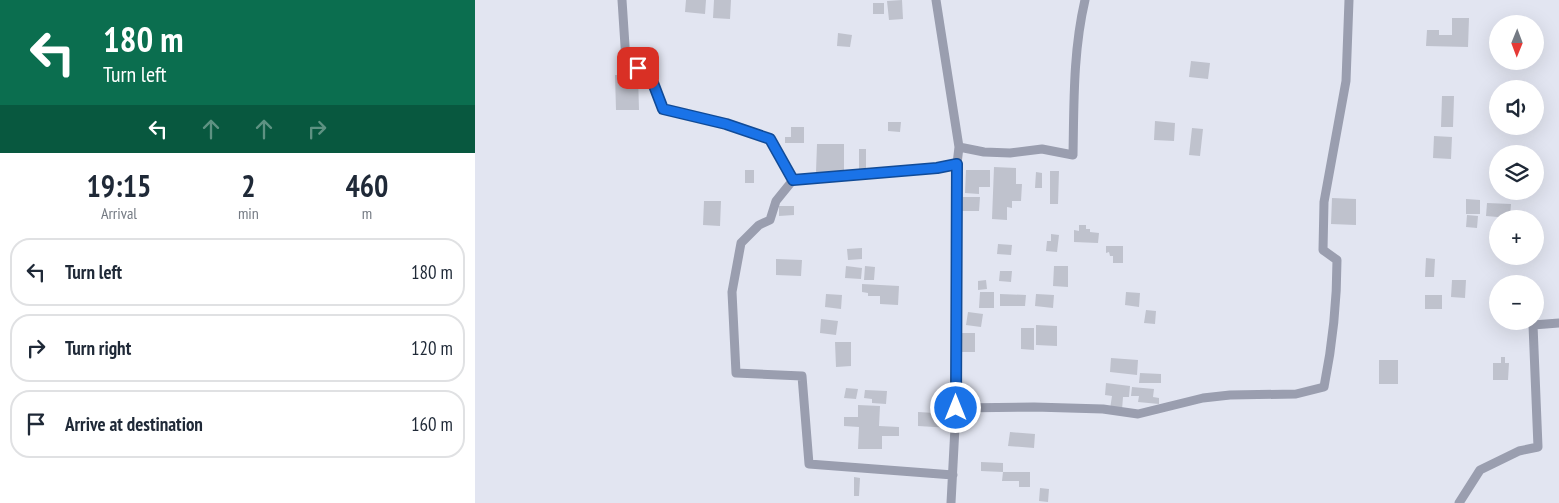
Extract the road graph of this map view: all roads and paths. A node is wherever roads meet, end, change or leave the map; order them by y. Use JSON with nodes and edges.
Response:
{"nodes":[{"id":1,"x":622,"y":0,"type":"edge"},
{"id":2,"x":936,"y":0,"type":"edge"},
{"id":3,"x":1085,"y":0,"type":"edge"},
{"id":4,"x":1349,"y":0,"type":"edge"},
{"id":5,"x":959,"y":147,"type":"junction"},
{"id":6,"x":957,"y":164,"type":"junction"},
{"id":7,"x":793,"y":180,"type":"junction"},
{"id":8,"x":1559,"y":323,"type":"edge"},
{"id":9,"x":956,"y":408,"type":"junction"},
{"id":10,"x":953,"y":475,"type":"junction"},
{"id":11,"x":951,"y":503,"type":"edge"},
{"id":12,"x":1459,"y":503,"type":"edge"}],
"edges":[{"from":1,"to":7,"type":"street"},
{"from":2,"to":5,"type":"street"},
{"from":3,"to":5,"type":"street"},
{"from":4,"to":9,"type":"street"},
{"from":5,"to":6,"type":"street"},
{"from":6,"to":7,"type":"street"},
{"from":6,"to":9,"type":"street"},
{"from":7,"to":10,"type":"street"},
{"from":8,"to":12,"type":"street"},
{"from":9,"to":10,"type":"street"},
{"from":10,"to":11,"type":"street"}]}
